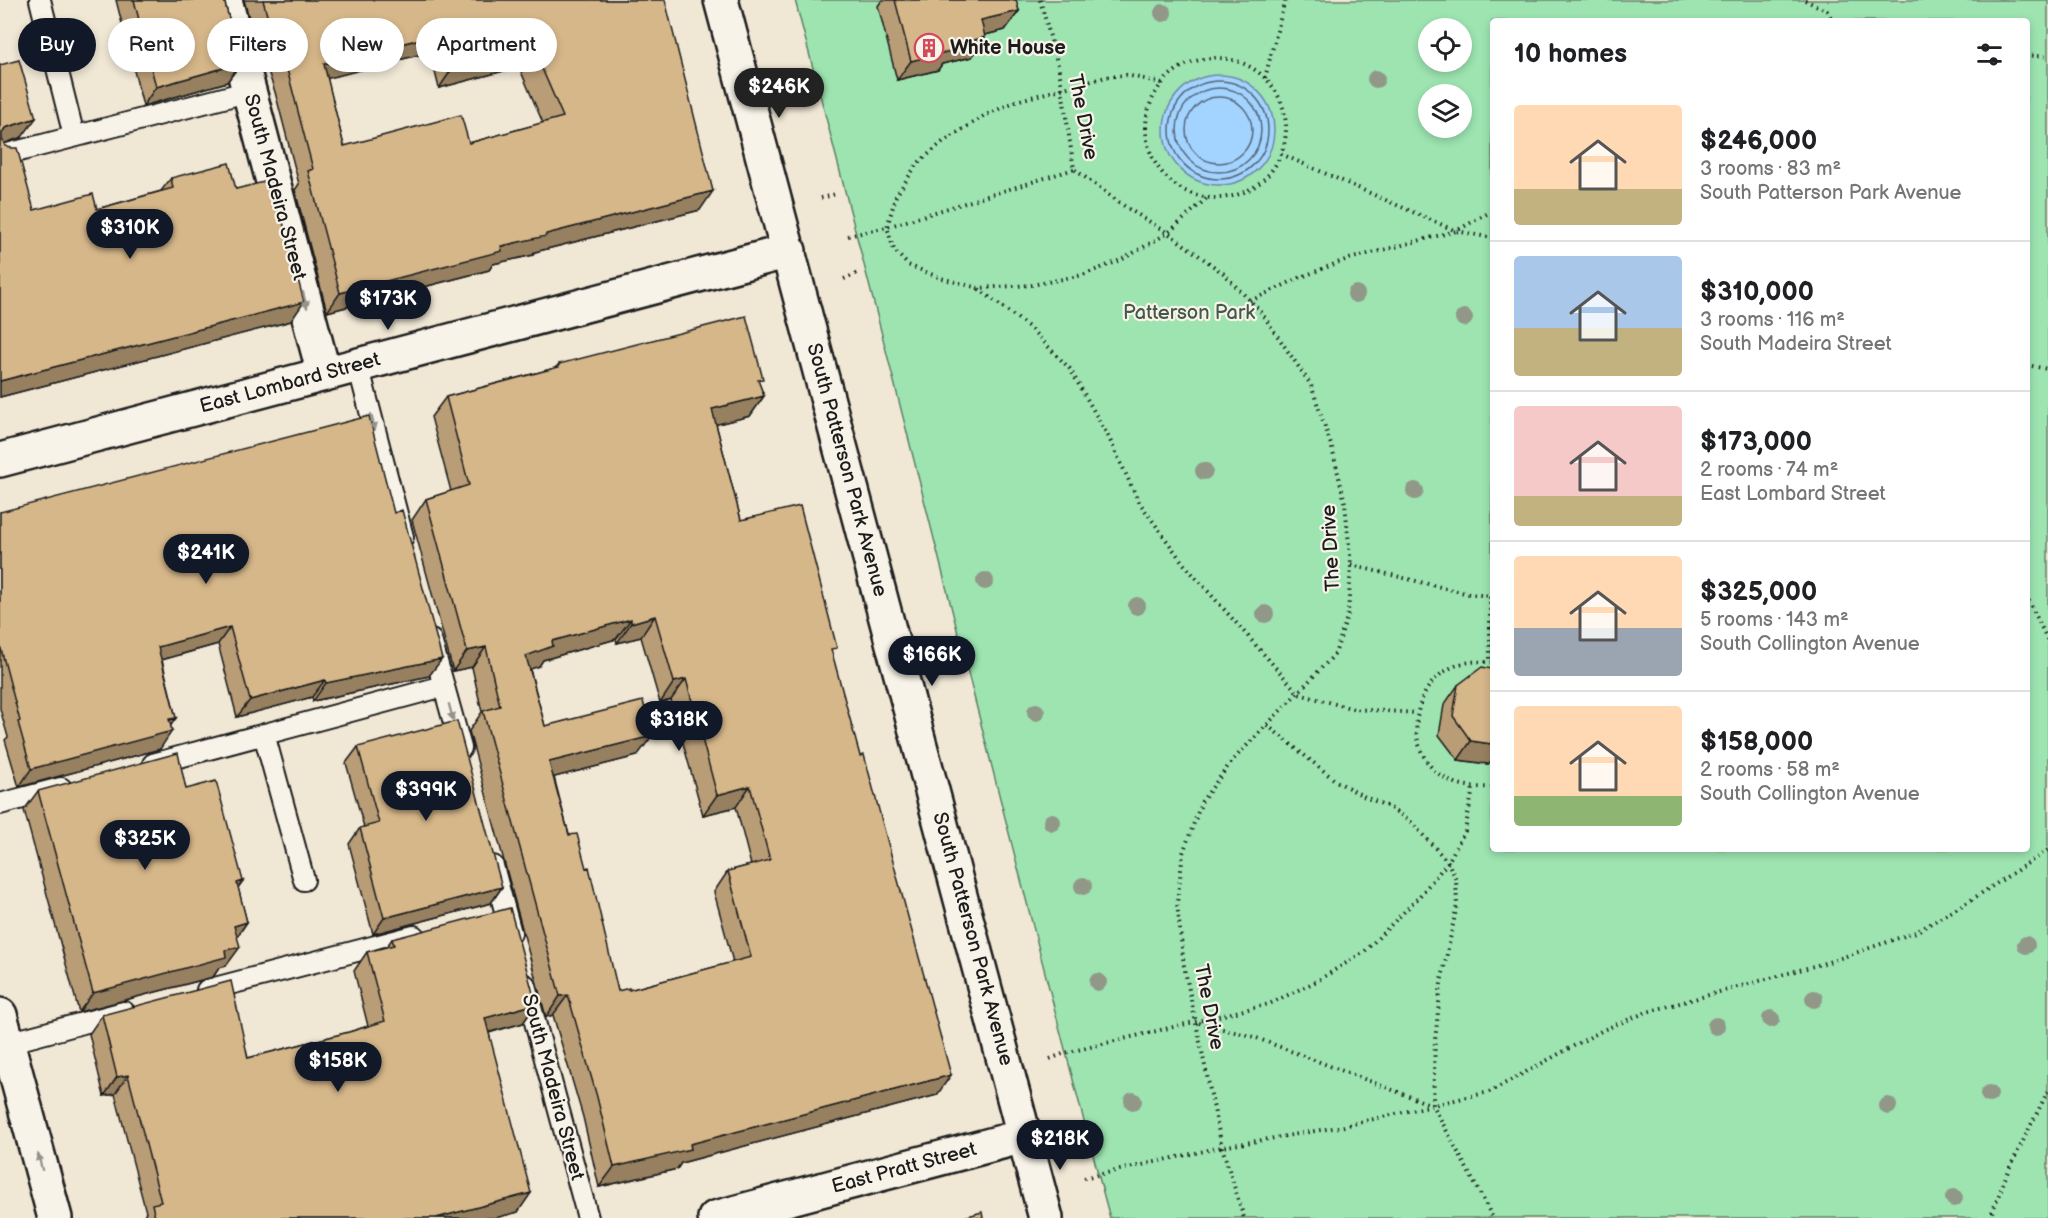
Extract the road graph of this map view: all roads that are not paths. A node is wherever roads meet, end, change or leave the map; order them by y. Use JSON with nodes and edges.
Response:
{"nodes":[{"id":1,"x":40,"y":0,"type":"edge"},
{"id":2,"x":225,"y":0,"type":"edge"},
{"id":3,"x":721,"y":0,"type":"edge"},
{"id":4,"x":250,"y":91,"type":"junction"},
{"id":5,"x":74,"y":136,"type":"junction"},
{"id":6,"x":0,"y":156,"type":"edge"},
{"id":7,"x":789,"y":251,"type":"junction"},
{"id":8,"x":358,"y":365,"type":"junction"},
{"id":9,"x":324,"y":374,"type":"junction"},
{"id":10,"x":0,"y":460,"type":"edge"},
{"id":11,"x":410,"y":560,"type":"edge"},
{"id":12,"x":425,"y":617,"type":"edge"},
{"id":13,"x":444,"y":686,"type":"junction"},
{"id":14,"x":264,"y":734,"type":"junction"},
{"id":15,"x":465,"y":765,"type":"edge"},
{"id":16,"x":139,"y":767,"type":"edge"},
{"id":17,"x":82,"y":782,"type":"edge"},
{"id":18,"x":0,"y":804,"type":"edge"},
{"id":19,"x":487,"y":844,"type":"edge"},
{"id":20,"x":304,"y":880,"type":"dead end"},
{"id":21,"x":505,"y":912,"type":"junction"},
{"id":22,"x":482,"y":918,"type":"edge"},
{"id":23,"x":436,"y":930,"type":"edge"},
{"id":24,"x":514,"y":946,"type":"edge"},
{"id":25,"x":521,"y":969,"type":"edge"},
{"id":26,"x":194,"y":994,"type":"edge"},
{"id":27,"x":147,"y":1006,"type":"edge"},
{"id":28,"x":4,"y":1029,"type":"edge"},
{"id":29,"x":1024,"y":1136,"type":"junction"},
{"id":30,"x":55,"y":1218,"type":"edge"},
{"id":31,"x":588,"y":1218,"type":"edge"},
{"id":32,"x":715,"y":1218,"type":"edge"},
{"id":33,"x":1046,"y":1218,"type":"edge"}],
"edges":[{"from":1,"to":5,"type":"lane"},
{"from":2,"to":4,"type":"street","name":"South Madeira Street"},
{"from":3,"to":7,"type":"street","name":"South Patterson Park Avenue"},
{"from":4,"to":5,"type":"lane"},
{"from":4,"to":9,"type":"street","name":"South Madeira Street","one_way":true},
{"from":5,"to":6,"type":"lane"},
{"from":7,"to":8,"type":"street","name":"East Lombard Street"},
{"from":7,"to":29,"type":"street","name":"South Patterson Park Avenue"},
{"from":8,"to":9,"type":"street","name":"East Lombard Street"},
{"from":8,"to":11,"type":"lane","one_way":true},
{"from":9,"to":10,"type":"street","name":"East Lombard Street"},
{"from":12,"to":13,"type":"lane"},
{"from":13,"to":14,"type":"lane"},
{"from":13,"to":15,"type":"lane","one_way":true},
{"from":14,"to":16,"type":"lane"},
{"from":14,"to":20,"type":"lane"},
{"from":17,"to":18,"type":"lane"},
{"from":19,"to":21,"type":"lane"},
{"from":21,"to":22,"type":"lane"},
{"from":21,"to":24,"type":"lane"},
{"from":23,"to":26,"type":"lane"},
{"from":25,"to":31,"type":"lane","name":"South Madeira Street"},
{"from":27,"to":28,"type":"lane"},
{"from":30,"to":28,"type":"street","one_way":true},
{"from":29,"to":32,"type":"street","name":"East Pratt Street"},
{"from":29,"to":33,"type":"street","name":"South Patterson Park Avenue"}]}
